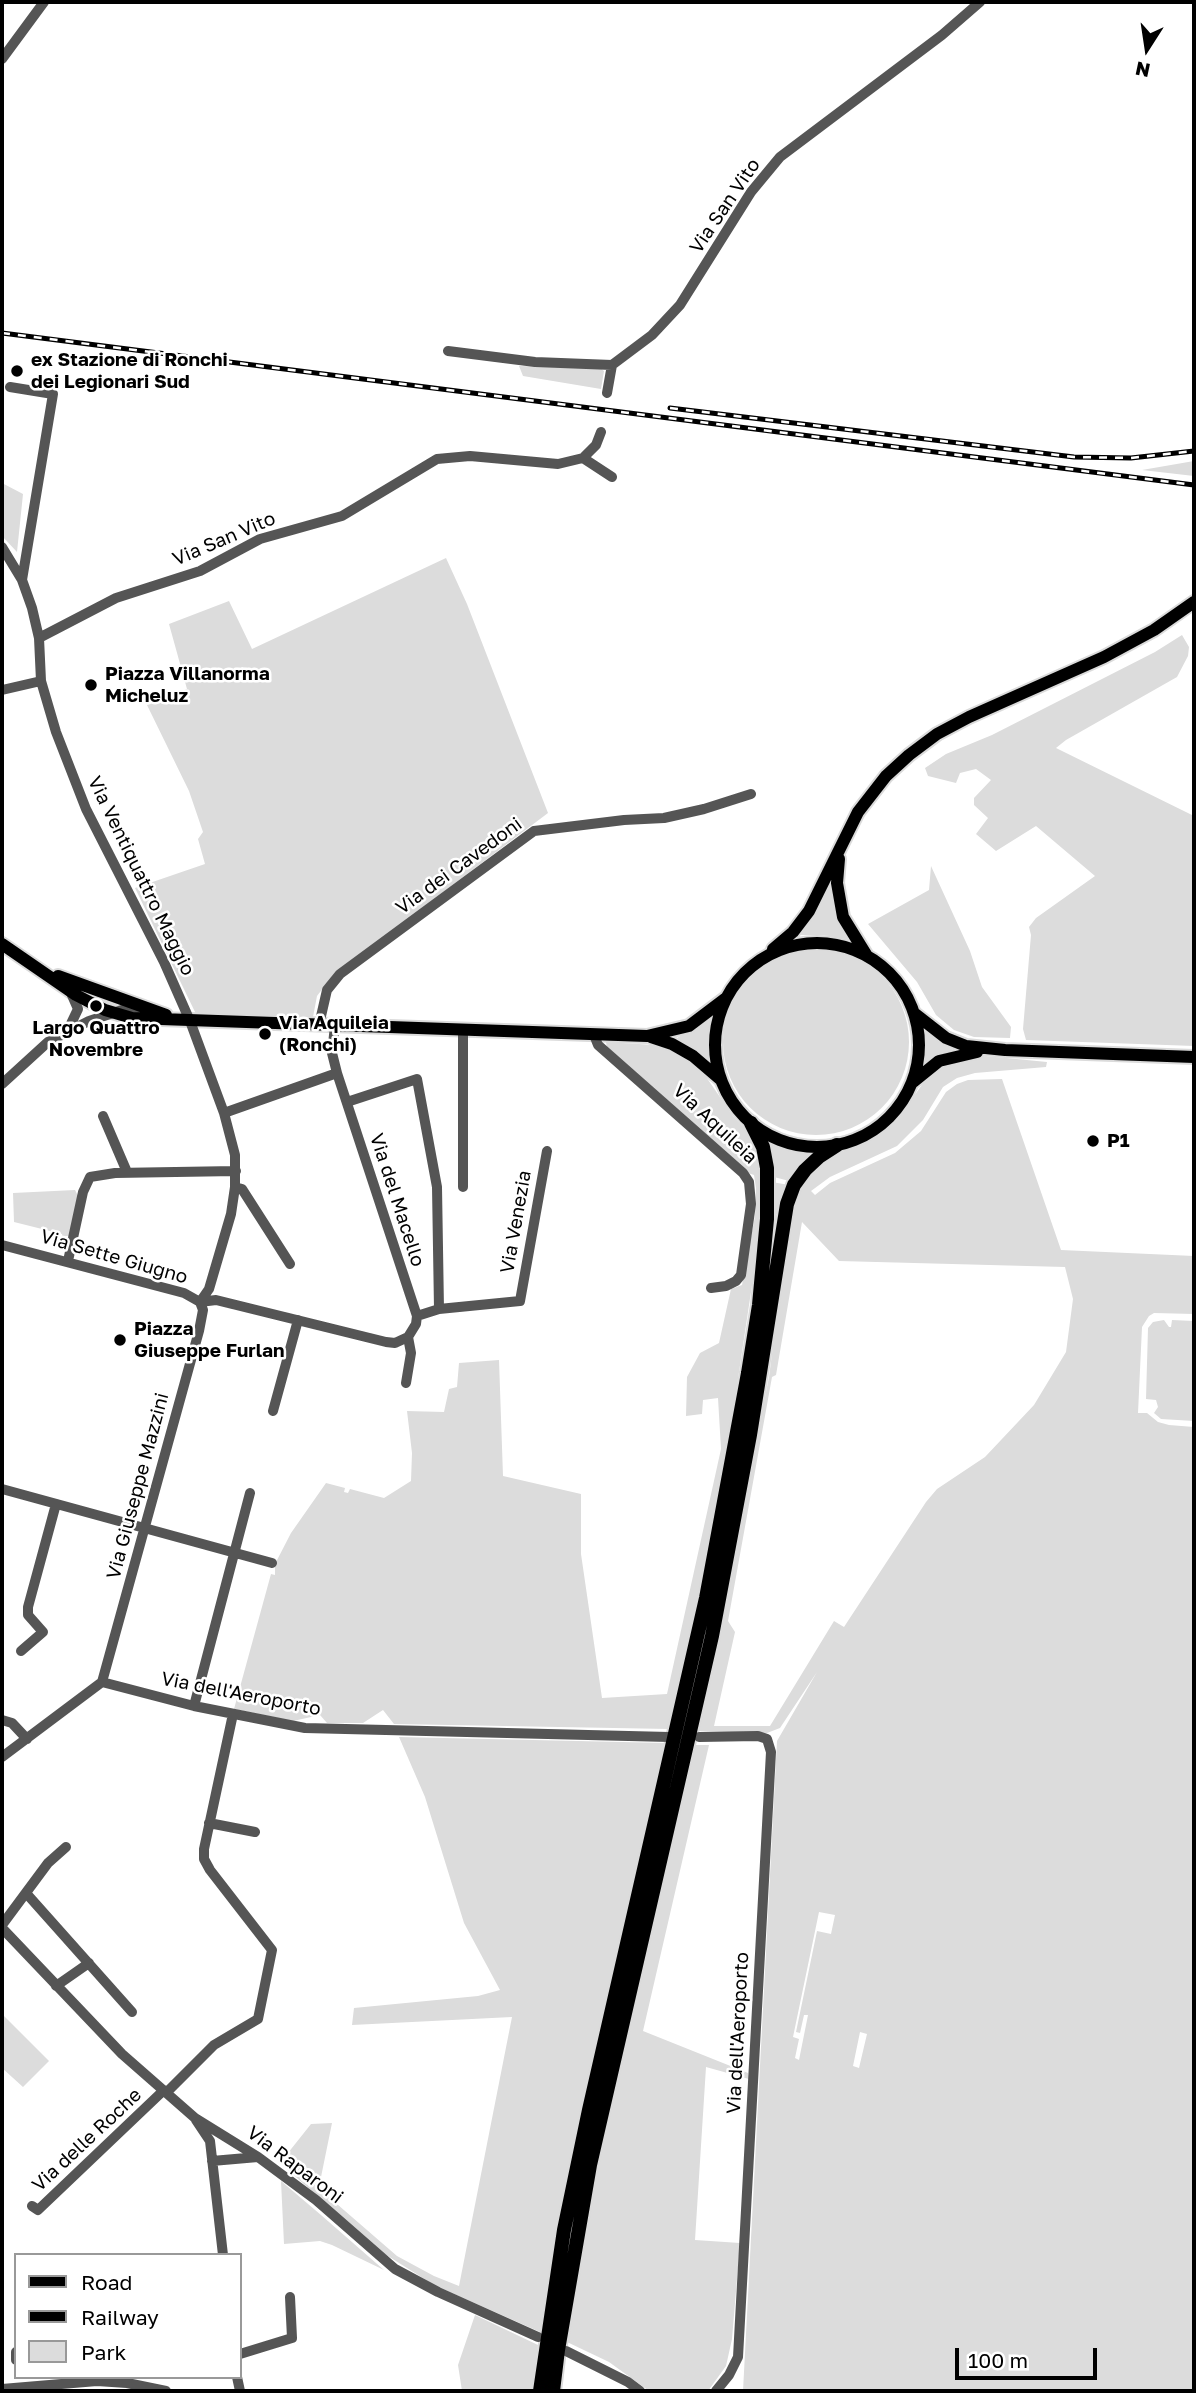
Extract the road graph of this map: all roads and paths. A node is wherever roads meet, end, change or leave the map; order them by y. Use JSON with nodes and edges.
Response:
{"nodes":[{"id":1,"x":44,"y":2,"type":"edge"},
{"id":2,"x":980,"y":2,"type":"edge"},
{"id":3,"x":2,"y":59,"type":"edge"},
{"id":4,"x":448,"y":351,"type":"dead end"},
{"id":5,"x":612,"y":365,"type":"junction"},
{"id":6,"x":10,"y":387,"type":"dead end"},
{"id":7,"x":607,"y":393,"type":"dead end"},
{"id":8,"x":601,"y":432,"type":"dead end"},
{"id":9,"x":583,"y":458,"type":"junction"},
{"id":10,"x":612,"y":477,"type":"dead end"},
{"id":11,"x":2,"y":547,"type":"edge"},
{"id":12,"x":22,"y":580,"type":"junction"},
{"id":13,"x":1194,"y":602,"type":"edge"},
{"id":14,"x":39,"y":638,"type":"junction"},
{"id":15,"x":41,"y":681,"type":"junction"},
{"id":16,"x":2,"y":690,"type":"edge"},
{"id":17,"x":751,"y":794,"type":"dead end"},
{"id":18,"x":842,"y":846,"type":"junction"},
{"id":19,"x":10,"y":950,"type":"edge"},
{"id":20,"x":867,"y":956,"type":"junction"},
{"id":21,"x":765,"y":957,"type":"junction"},
{"id":22,"x":68,"y":990,"type":"junction"},
{"id":23,"x":726,"y":998,"type":"junction"},
{"id":24,"x":113,"y":1013,"type":"junction"},
{"id":25,"x":913,"y":1013,"type":"junction"},
{"id":26,"x":162,"y":1014,"type":"junction"},
{"id":27,"x":190,"y":1021,"type":"junction"},
{"id":28,"x":318,"y":1025,"type":"junction"},
{"id":29,"x":335,"y":1026,"type":"junction"},
{"id":30,"x":463,"y":1030,"type":"junction"},
{"id":31,"x":67,"y":1032,"type":"junction"},
{"id":32,"x":594,"y":1035,"type":"junction"},
{"id":33,"x":647,"y":1036,"type":"junction"},
{"id":34,"x":1005,"y":1050,"type":"junction"},
{"id":35,"x":1194,"y":1057,"type":"edge"},
{"id":36,"x":337,"y":1073,"type":"junction"},
{"id":37,"x":721,"y":1080,"type":"junction"},
{"id":38,"x":2,"y":1084,"type":"edge"},
{"id":39,"x":910,"y":1086,"type":"junction"},
{"id":40,"x":347,"y":1102,"type":"junction"},
{"id":41,"x":224,"y":1113,"type":"junction"},
{"id":42,"x":103,"y":1116,"type":"dead end"},
{"id":43,"x":751,"y":1122,"type":"junction"},
{"id":44,"x":836,"y":1145,"type":"junction"},
{"id":45,"x":547,"y":1151,"type":"dead end"},
{"id":46,"x":236,"y":1171,"type":"junction"},
{"id":47,"x":127,"y":1172,"type":"junction"},
{"id":48,"x":235,"y":1187,"type":"junction"},
{"id":49,"x":463,"y":1187,"type":"dead end"},
{"id":50,"x":2,"y":1245,"type":"edge"},
{"id":51,"x":68,"y":1261,"type":"junction"},
{"id":52,"x":290,"y":1264,"type":"dead end"},
{"id":53,"x":711,"y":1288,"type":"dead end"},
{"id":54,"x":200,"y":1302,"type":"junction"},
{"id":55,"x":439,"y":1309,"type":"junction"},
{"id":56,"x":417,"y":1316,"type":"junction"},
{"id":57,"x":298,"y":1320,"type":"junction"},
{"id":58,"x":408,"y":1337,"type":"junction"},
{"id":59,"x":406,"y":1383,"type":"dead end"},
{"id":60,"x":273,"y":1411,"type":"dead end"},
{"id":61,"x":2,"y":1489,"type":"edge"},
{"id":62,"x":250,"y":1493,"type":"dead end"},
{"id":63,"x":56,"y":1504,"type":"junction"},
{"id":64,"x":144,"y":1529,"type":"junction"},
{"id":65,"x":234,"y":1553,"type":"junction"},
{"id":66,"x":272,"y":1563,"type":"dead end"},
{"id":67,"x":21,"y":1651,"type":"dead end"},
{"id":68,"x":102,"y":1682,"type":"junction"},
{"id":69,"x":194,"y":1706,"type":"junction"},
{"id":70,"x":233,"y":1714,"type":"junction"},
{"id":71,"x":2,"y":1720,"type":"edge"},
{"id":72,"x":669,"y":1737,"type":"dead end"},
{"id":73,"x":699,"y":1737,"type":"dead end"},
{"id":74,"x":27,"y":1739,"type":"junction"},
{"id":75,"x":2,"y":1757,"type":"edge"},
{"id":76,"x":209,"y":1822,"type":"junction"},
{"id":77,"x":255,"y":1832,"type":"dead end"},
{"id":78,"x":66,"y":1847,"type":"dead end"},
{"id":79,"x":26,"y":1893,"type":"junction"},
{"id":80,"x":2,"y":1927,"type":"edge"},
{"id":81,"x":89,"y":1963,"type":"junction"},
{"id":82,"x":56,"y":1986,"type":"junction"},
{"id":83,"x":132,"y":2012,"type":"dead end"},
{"id":84,"x":166,"y":2091,"type":"junction"},
{"id":85,"x":195,"y":2118,"type":"junction"},
{"id":86,"x":234,"y":2141,"type":"junction"},
{"id":87,"x":212,"y":2157,"type":"junction"},
{"id":88,"x":258,"y":2157,"type":"junction"},
{"id":89,"x":32,"y":2206,"type":"dead end"},
{"id":90,"x":223,"y":2253,"type":"edge"},
{"id":91,"x":290,"y":2297,"type":"dead end"},
{"id":92,"x":538,"y":2337,"type":"dead end"},
{"id":93,"x":566,"y":2351,"type":"dead end"},
{"id":94,"x":242,"y":2353,"type":"edge"},
{"id":95,"x":237,"y":2379,"type":"edge"},
{"id":96,"x":20,"y":2382,"type":"edge"},
{"id":97,"x":2,"y":2389,"type":"edge"},
{"id":98,"x":166,"y":2391,"type":"edge"},
{"id":99,"x":234,"y":2391,"type":"edge"},
{"id":100,"x":240,"y":2391,"type":"edge"},
{"id":101,"x":540,"y":2391,"type":"edge"},
{"id":102,"x":553,"y":2391,"type":"edge"},
{"id":103,"x":640,"y":2391,"type":"edge"},
{"id":104,"x":716,"y":2391,"type":"edge"}],
"edges":[{"from":1,"to":3,"type":"street"},
{"from":2,"to":5,"type":"street","name":"Via San Vito"},
{"from":4,"to":5,"type":"street"},
{"from":5,"to":7,"type":"street"},
{"from":6,"to":12,"type":"street"},
{"from":8,"to":9,"type":"street"},
{"from":9,"to":10,"type":"street"},
{"from":9,"to":14,"type":"street","name":"Via San Vito"},
{"from":11,"to":12,"type":"street","name":"Via Ventiquattro Maggio"},
{"from":12,"to":14,"type":"street","name":"Via Ventiquattro Maggio"},
{"from":13,"to":18,"type":"main road"},
{"from":14,"to":15,"type":"street","name":"Via Ventiquattro Maggio"},
{"from":15,"to":16,"type":"street"},
{"from":15,"to":27,"type":"street","name":"Via Ventiquattro Maggio"},
{"from":17,"to":28,"type":"street","name":"Via dei Cavedoni"},
{"from":18,"to":20,"type":"main road"},
{"from":18,"to":21,"type":"main road"},
{"from":19,"to":22,"type":"main road"},
{"from":19,"to":26,"type":"main road"},
{"from":20,"to":21,"type":"main road"},
{"from":20,"to":25,"type":"main road"},
{"from":21,"to":23,"type":"main road"},
{"from":22,"to":24,"type":"main road"},
{"from":22,"to":31,"type":"street"},
{"from":23,"to":33,"type":"main road","name":"Via Aquileia"},
{"from":23,"to":37,"type":"main road"},
{"from":24,"to":26,"type":"street"},
{"from":24,"to":27,"type":"main road"},
{"from":24,"to":31,"type":"street"},
{"from":25,"to":34,"type":"main road"},
{"from":25,"to":39,"type":"main road"},
{"from":26,"to":27,"type":"main road"},
{"from":27,"to":28,"type":"main road","name":"Via Aquileia"},
{"from":27,"to":41,"type":"street","name":"Via Giuseppe Mazzini"},
{"from":28,"to":29,"type":"main road","name":"Via Aquileia"},
{"from":29,"to":30,"type":"main road","name":"Via Aquileia"},
{"from":29,"to":36,"type":"street","name":"Via del Macello"},
{"from":30,"to":32,"type":"main road","name":"Via Aquileia"},
{"from":30,"to":49,"type":"street"},
{"from":31,"to":38,"type":"street"},
{"from":32,"to":33,"type":"main road","name":"Via Aquileia"},
{"from":32,"to":53,"type":"street","name":"Via Aquileia"},
{"from":33,"to":37,"type":"main road","name":"Via Aquileia"},
{"from":34,"to":35,"type":"main road"},
{"from":34,"to":39,"type":"main road"},
{"from":36,"to":40,"type":"street","name":"Via del Macello"},
{"from":36,"to":41,"type":"street"},
{"from":37,"to":43,"type":"main road"},
{"from":39,"to":44,"type":"main road"},
{"from":40,"to":55,"type":"street"},
{"from":40,"to":56,"type":"street","name":"Via del Macello"},
{"from":41,"to":46,"type":"street","name":"Via Giuseppe Mazzini"},
{"from":42,"to":47,"type":"street"},
{"from":43,"to":44,"type":"main road"},
{"from":43,"to":101,"type":"highway"},
{"from":44,"to":102,"type":"highway"},
{"from":45,"to":55,"type":"street","name":"Via Venezia"},
{"from":46,"to":47,"type":"street"},
{"from":46,"to":48,"type":"street","name":"Via Giuseppe Mazzini"},
{"from":47,"to":51,"type":"street"},
{"from":48,"to":52,"type":"street"},
{"from":48,"to":54,"type":"street","name":"Via Giuseppe Mazzini"},
{"from":50,"to":51,"type":"street","name":"Via Sette Giugno"},
{"from":51,"to":54,"type":"street","name":"Via Sette Giugno"},
{"from":54,"to":57,"type":"street","name":"Via Sette Giugno"},
{"from":54,"to":64,"type":"street","name":"Via Giuseppe Mazzini"},
{"from":55,"to":56,"type":"street","name":"Via Venezia"},
{"from":56,"to":58,"type":"street"},
{"from":57,"to":58,"type":"street","name":"Via Sette Giugno"},
{"from":57,"to":60,"type":"street"},
{"from":58,"to":59,"type":"street"},
{"from":61,"to":63,"type":"street"},
{"from":62,"to":65,"type":"street"},
{"from":63,"to":64,"type":"street"},
{"from":63,"to":67,"type":"street"},
{"from":64,"to":65,"type":"street"},
{"from":64,"to":68,"type":"street","name":"Via Giuseppe Mazzini"},
{"from":65,"to":66,"type":"street"},
{"from":65,"to":69,"type":"street"},
{"from":68,"to":69,"type":"street","name":"Via dell'Aeroporto"},
{"from":68,"to":74,"type":"street"},
{"from":69,"to":70,"type":"street","name":"Via dell'Aeroporto"},
{"from":70,"to":72,"type":"street","name":"Via dell'Aeroporto"},
{"from":70,"to":76,"type":"street"},
{"from":71,"to":74,"type":"street"},
{"from":73,"to":104,"type":"street","name":"Via dell'Aeroporto"},
{"from":74,"to":75,"type":"street"},
{"from":76,"to":77,"type":"street"},
{"from":76,"to":84,"type":"street"},
{"from":78,"to":79,"type":"street","name":"Via Raparoni"},
{"from":79,"to":80,"type":"street","name":"Via Raparoni"},
{"from":79,"to":81,"type":"street"},
{"from":80,"to":82,"type":"street","name":"Via Raparoni"},
{"from":81,"to":82,"type":"street"},
{"from":81,"to":83,"type":"street"},
{"from":82,"to":84,"type":"street","name":"Via Raparoni"},
{"from":84,"to":85,"type":"street","name":"Via Raparoni"},
{"from":84,"to":89,"type":"street","name":"Via delle Roche"},
{"from":85,"to":86,"type":"street","name":"Via Raparoni"},
{"from":85,"to":87,"type":"street"},
{"from":86,"to":87,"type":"street"},
{"from":86,"to":88,"type":"street","name":"Via Raparoni"},
{"from":87,"to":88,"type":"street"},
{"from":87,"to":90,"type":"street"},
{"from":88,"to":92,"type":"street","name":"Via Raparoni"},
{"from":91,"to":94,"type":"street"},
{"from":93,"to":103,"type":"street"},
{"from":95,"to":99,"type":"street"},
{"from":95,"to":100,"type":"street"},
{"from":96,"to":97,"type":"street"},
{"from":96,"to":98,"type":"street"}]}
